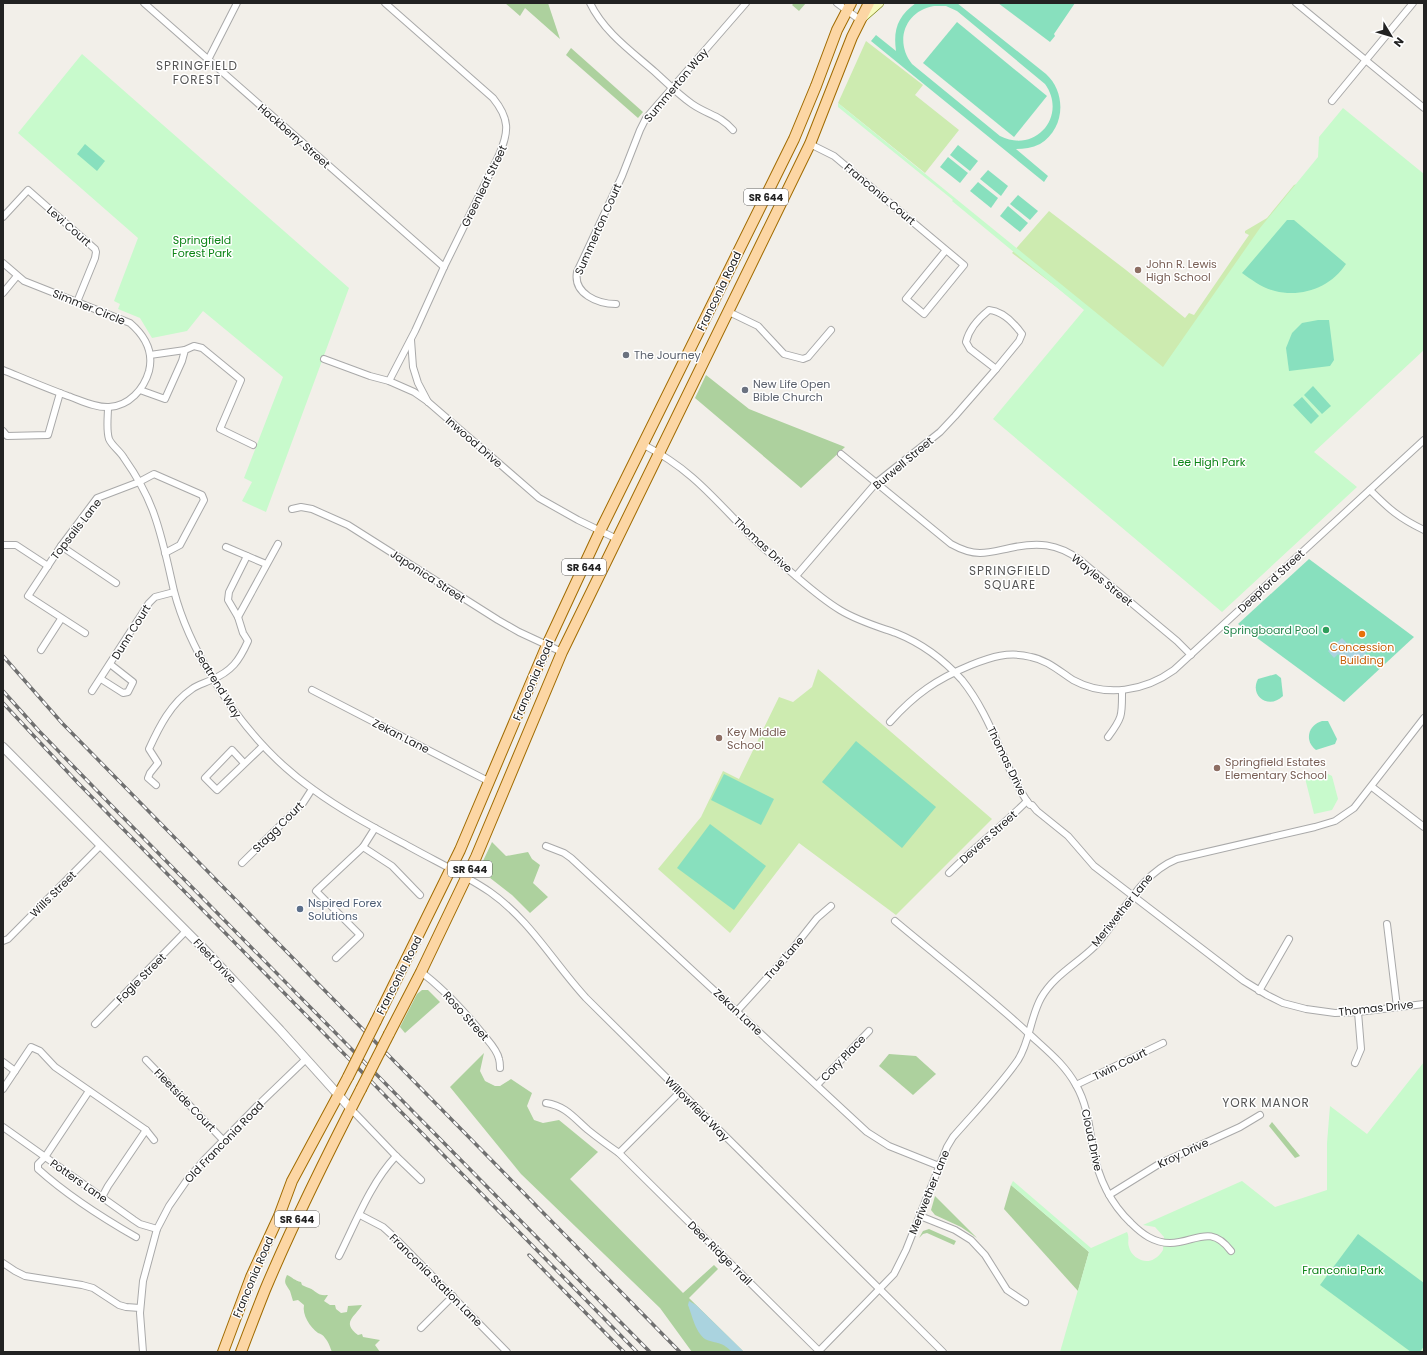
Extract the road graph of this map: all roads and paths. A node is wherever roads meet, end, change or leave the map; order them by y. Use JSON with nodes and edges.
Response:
{"nodes":[{"id":1,"x":144,"y":3,"type":"edge"},
{"id":2,"x":237,"y":3,"type":"edge"},
{"id":3,"x":385,"y":3,"type":"edge"},
{"id":4,"x":590,"y":3,"type":"edge"},
{"id":5,"x":746,"y":3,"type":"edge"},
{"id":6,"x":837,"y":3,"type":"edge"},
{"id":7,"x":869,"y":3,"type":"edge"},
{"id":8,"x":879,"y":3,"type":"edge"},
{"id":9,"x":1296,"y":3,"type":"edge"},
{"id":10,"x":1413,"y":3,"type":"edge"},
{"id":11,"x":848,"y":5,"type":"edge"},
{"id":12,"x":860,"y":20,"type":"junction"},
{"id":13,"x":208,"y":60,"type":"junction"},
{"id":14,"x":1366,"y":60,"type":"junction"},
{"id":15,"x":672,"y":87,"type":"junction"},
{"id":16,"x":1332,"y":102,"type":"dead end"},
{"id":17,"x":1424,"y":108,"type":"edge"},
{"id":18,"x":733,"y":130,"type":"dead end"},
{"id":19,"x":810,"y":144,"type":"junction"},
{"id":20,"x":622,"y":176,"type":"joint"},
{"id":21,"x":3,"y":217,"type":"edge"},
{"id":22,"x":946,"y":250,"type":"junction"},
{"id":23,"x":3,"y":263,"type":"edge"},
{"id":24,"x":444,"y":267,"type":"junction"},
{"id":25,"x":17,"y":276,"type":"junction"},
{"id":26,"x":3,"y":293,"type":"edge"},
{"id":27,"x":77,"y":302,"type":"junction"},
{"id":28,"x":616,"y":304,"type":"dead end"},
{"id":29,"x":729,"y":312,"type":"junction"},
{"id":30,"x":831,"y":330,"type":"dead end"},
{"id":31,"x":697,"y":335,"type":"junction"},
{"id":32,"x":411,"y":339,"type":"junction"},
{"id":33,"x":712,"y":347,"type":"junction"},
{"id":34,"x":185,"y":350,"type":"junction"},
{"id":35,"x":150,"y":355,"type":"junction"},
{"id":36,"x":324,"y":359,"type":"dead end"},
{"id":37,"x":996,"y":369,"type":"junction"},
{"id":38,"x":3,"y":370,"type":"edge"},
{"id":39,"x":389,"y":381,"type":"junction"},
{"id":40,"x":140,"y":390,"type":"junction"},
{"id":41,"x":60,"y":393,"type":"junction"},
{"id":42,"x":429,"y":403,"type":"junction"},
{"id":43,"x":108,"y":407,"type":"junction"},
{"id":44,"x":3,"y":431,"type":"edge"},
{"id":45,"x":1424,"y":440,"type":"edge"},
{"id":46,"x":644,"y":444,"type":"junction"},
{"id":47,"x":253,"y":445,"type":"dead end"},
{"id":48,"x":660,"y":453,"type":"junction"},
{"id":49,"x":841,"y":454,"type":"dead end"},
{"id":50,"x":139,"y":482,"type":"junction"},
{"id":51,"x":876,"y":483,"type":"junction"},
{"id":52,"x":1370,"y":490,"type":"junction"},
{"id":53,"x":292,"y":509,"type":"dead end"},
{"id":54,"x":1424,"y":530,"type":"edge"},
{"id":55,"x":600,"y":531,"type":"junction"},
{"id":56,"x":617,"y":539,"type":"junction"},
{"id":57,"x":278,"y":544,"type":"dead end"},
{"id":58,"x":3,"y":545,"type":"edge"},
{"id":59,"x":61,"y":546,"type":"junction"},
{"id":60,"x":226,"y":547,"type":"dead end"},
{"id":61,"x":165,"y":553,"type":"junction"},
{"id":62,"x":247,"y":556,"type":"junction"},
{"id":63,"x":266,"y":564,"type":"junction"},
{"id":64,"x":48,"y":566,"type":"junction"},
{"id":65,"x":796,"y":576,"type":"junction"},
{"id":66,"x":116,"y":583,"type":"dead end"},
{"id":67,"x":174,"y":592,"type":"junction"},
{"id":68,"x":238,"y":617,"type":"junction"},
{"id":69,"x":61,"y":619,"type":"junction"},
{"id":70,"x":85,"y":633,"type":"dead end"},
{"id":71,"x":547,"y":646,"type":"junction"},
{"id":72,"x":41,"y":650,"type":"dead end"},
{"id":73,"x":562,"y":652,"type":"junction"},
{"id":74,"x":1191,"y":655,"type":"junction"},
{"id":75,"x":110,"y":664,"type":"junction"},
{"id":76,"x":954,"y":672,"type":"junction"},
{"id":77,"x":101,"y":679,"type":"junction"},
{"id":78,"x":213,"y":679,"type":"junction"},
{"id":79,"x":312,"y":690,"type":"dead end"},
{"id":80,"x":92,"y":691,"type":"dead end"},
{"id":81,"x":1122,"y":691,"type":"junction"},
{"id":82,"x":1424,"y":718,"type":"edge"},
{"id":83,"x":890,"y":722,"type":"dead end"},
{"id":84,"x":1108,"y":737,"type":"dead end"},
{"id":85,"x":263,"y":746,"type":"junction"},
{"id":86,"x":3,"y":747,"type":"edge"},
{"id":87,"x":244,"y":763,"type":"junction"},
{"id":88,"x":490,"y":782,"type":"junction"},
{"id":89,"x":156,"y":785,"type":"dead end"},
{"id":90,"x":1372,"y":787,"type":"junction"},
{"id":91,"x":312,"y":789,"type":"junction"},
{"id":92,"x":1027,"y":801,"type":"junction"},
{"id":93,"x":1424,"y":827,"type":"edge"},
{"id":94,"x":375,"y":828,"type":"junction"},
{"id":95,"x":101,"y":845,"type":"junction"},
{"id":96,"x":546,"y":846,"type":"dead end"},
{"id":97,"x":362,"y":847,"type":"junction"},
{"id":98,"x":242,"y":863,"type":"dead end"},
{"id":99,"x":451,"y":869,"type":"junction"},
{"id":100,"x":949,"y":873,"type":"dead end"},
{"id":101,"x":466,"y":878,"type":"junction"},
{"id":102,"x":420,"y":895,"type":"dead end"},
{"id":103,"x":1133,"y":896,"type":"junction"},
{"id":104,"x":831,"y":906,"type":"dead end"},
{"id":105,"x":895,"y":921,"type":"dead end"},
{"id":106,"x":1387,"y":924,"type":"dead end"},
{"id":107,"x":186,"y":931,"type":"junction"},
{"id":108,"x":1289,"y":939,"type":"dead end"},
{"id":109,"x":3,"y":941,"type":"edge"},
{"id":110,"x":336,"y":958,"type":"dead end"},
{"id":111,"x":421,"y":972,"type":"junction"},
{"id":112,"x":1259,"y":991,"type":"junction"},
{"id":113,"x":1424,"y":1004,"type":"edge"},
{"id":114,"x":1398,"y":1007,"type":"junction"},
{"id":115,"x":737,"y":1011,"type":"junction"},
{"id":116,"x":1358,"y":1012,"type":"junction"},
{"id":117,"x":95,"y":1024,"type":"dead end"},
{"id":118,"x":869,"y":1031,"type":"dead end"},
{"id":119,"x":1028,"y":1034,"type":"junction"},
{"id":120,"x":1163,"y":1043,"type":"dead end"},
{"id":121,"x":306,"y":1059,"type":"junction"},
{"id":122,"x":146,"y":1060,"type":"dead end"},
{"id":123,"x":3,"y":1062,"type":"edge"},
{"id":124,"x":1354,"y":1063,"type":"dead end"},
{"id":125,"x":500,"y":1068,"type":"dead end"},
{"id":126,"x":15,"y":1071,"type":"junction"},
{"id":127,"x":817,"y":1085,"type":"junction"},
{"id":128,"x":1076,"y":1085,"type":"junction"},
{"id":129,"x":3,"y":1089,"type":"edge"},
{"id":130,"x":89,"y":1091,"type":"junction"},
{"id":131,"x":680,"y":1092,"type":"junction"},
{"id":132,"x":339,"y":1095,"type":"junction"},
{"id":133,"x":546,"y":1103,"type":"dead end"},
{"id":134,"x":351,"y":1109,"type":"junction"},
{"id":135,"x":1260,"y":1115,"type":"dead end"},
{"id":136,"x":6,"y":1129,"type":"edge"},
{"id":137,"x":146,"y":1130,"type":"junction"},
{"id":138,"x":3,"y":1137,"type":"edge"},
{"id":139,"x":154,"y":1140,"type":"dead end"},
{"id":140,"x":223,"y":1140,"type":"junction"},
{"id":141,"x":619,"y":1153,"type":"junction"},
{"id":142,"x":396,"y":1156,"type":"junction"},
{"id":143,"x":45,"y":1157,"type":"junction"},
{"id":144,"x":938,"y":1166,"type":"junction"},
{"id":145,"x":421,"y":1180,"type":"dead end"},
{"id":146,"x":1109,"y":1195,"type":"junction"},
{"id":147,"x":102,"y":1197,"type":"junction"},
{"id":148,"x":360,"y":1215,"type":"junction"},
{"id":149,"x":920,"y":1216,"type":"junction"},
{"id":150,"x":158,"y":1229,"type":"junction"},
{"id":151,"x":136,"y":1237,"type":"dead end"},
{"id":152,"x":1231,"y":1251,"type":"dead end"},
{"id":153,"x":339,"y":1256,"type":"dead end"},
{"id":154,"x":3,"y":1263,"type":"edge"},
{"id":155,"x":879,"y":1290,"type":"junction"},
{"id":156,"x":452,"y":1296,"type":"junction"},
{"id":157,"x":1025,"y":1302,"type":"dead end"},
{"id":158,"x":140,"y":1308,"type":"junction"},
{"id":159,"x":421,"y":1328,"type":"dead end"},
{"id":160,"x":143,"y":1352,"type":"edge"},
{"id":161,"x":223,"y":1352,"type":"edge"},
{"id":162,"x":241,"y":1352,"type":"edge"},
{"id":163,"x":508,"y":1352,"type":"edge"},
{"id":164,"x":820,"y":1352,"type":"edge"},
{"id":165,"x":943,"y":1352,"type":"edge"}],
"edges":[{"from":1,"to":13,"type":"street","name":"Hackberry Street"},
{"from":2,"to":13,"type":"street"},
{"from":3,"to":24,"type":"street","name":"Greenleaf Street"},
{"from":4,"to":15,"type":"street"},
{"from":5,"to":15,"type":"street","name":"Summerton Way"},
{"from":6,"to":11,"type":"street"},
{"from":7,"to":12,"type":"main road","name":"Franconia Road","number":"SR 644"},
{"from":8,"to":12,"type":"main road","name":"Franconia Road"},
{"from":9,"to":14,"type":"street"},
{"from":10,"to":14,"type":"street"},
{"from":11,"to":12,"type":"street"},
{"from":11,"to":31,"type":"main road","name":"Franconia Road","number":"SR 644"},
{"from":12,"to":19,"type":"main road","name":"Franconia Road","number":"SR 644"},
{"from":13,"to":24,"type":"street","name":"Hackberry Street"},
{"from":14,"to":16,"type":"street"},
{"from":14,"to":17,"type":"street"},
{"from":15,"to":18,"type":"street"},
{"from":15,"to":20,"type":"street","name":"Summerton Way"},
{"from":19,"to":22,"type":"street","name":"Franconia Court"},
{"from":19,"to":29,"type":"main road","name":"Franconia Road","number":"SR 644"},
{"from":20,"to":28,"type":"street","name":"Summerton Court"},
{"from":21,"to":27,"type":"street","name":"Levi Court"},
{"from":22,"to":22,"type":"street","name":"Franconia Court"},
{"from":23,"to":25,"type":"street"},
{"from":24,"to":32,"type":"street","name":"Greenleaf Street"},
{"from":25,"to":26,"type":"street"},
{"from":25,"to":27,"type":"street","name":"Simmer Circle"},
{"from":27,"to":35,"type":"street","name":"Simmer Circle"},
{"from":29,"to":30,"type":"street"},
{"from":29,"to":33,"type":"main road","name":"Franconia Road","number":"SR 644"},
{"from":31,"to":33,"type":"main road"},
{"from":31,"to":46,"type":"main road","name":"Franconia Road","number":"SR 644"},
{"from":32,"to":39,"type":"street","name":"Greenleaf Street"},
{"from":32,"to":42,"type":"street"},
{"from":33,"to":48,"type":"main road","name":"Franconia Road","number":"SR 644"},
{"from":34,"to":35,"type":"street"},
{"from":34,"to":40,"type":"street"},
{"from":34,"to":47,"type":"street"},
{"from":35,"to":40,"type":"street","name":"Simmer Circle"},
{"from":36,"to":39,"type":"street","name":"Inwood Drive"},
{"from":37,"to":37,"type":"street","name":"Burwell Street"},
{"from":37,"to":51,"type":"street","name":"Burwell Street"},
{"from":38,"to":41,"type":"street","name":"Simmer Circle"},
{"from":39,"to":42,"type":"street","name":"Inwood Drive"},
{"from":40,"to":43,"type":"street","name":"Simmer Circle"},
{"from":41,"to":43,"type":"street","name":"Simmer Circle"},
{"from":41,"to":44,"type":"street"},
{"from":42,"to":55,"type":"street","name":"Inwood Drive"},
{"from":43,"to":50,"type":"street","name":"Seatrend Way"},
{"from":45,"to":52,"type":"street","name":"Deepford Street"},
{"from":46,"to":48,"type":"street","name":"Thomas Drive"},
{"from":46,"to":55,"type":"main road","name":"Franconia Road","number":"SR 644"},
{"from":48,"to":56,"type":"main road","name":"Franconia Road","number":"SR 644"},
{"from":48,"to":65,"type":"street","name":"Thomas Drive"},
{"from":49,"to":51,"type":"street","name":"Wayles Street"},
{"from":50,"to":59,"type":"street","name":"Topsails Lane"},
{"from":50,"to":61,"type":"street","name":"Seatrend Way"},
{"from":50,"to":61,"type":"street","name":"Topsails Lane"},
{"from":51,"to":65,"type":"street","name":"Burwell Street"},
{"from":51,"to":74,"type":"street","name":"Wayles Street"},
{"from":52,"to":54,"type":"street"},
{"from":52,"to":74,"type":"street","name":"Deepford Street"},
{"from":53,"to":71,"type":"street","name":"Japonica Street"},
{"from":55,"to":56,"type":"street","name":"Inwood Drive"},
{"from":55,"to":71,"type":"main road","name":"Franconia Road","number":"SR 644"},
{"from":56,"to":73,"type":"main road","name":"Franconia Road","number":"SR 644"},
{"from":57,"to":63,"type":"street"},
{"from":58,"to":64,"type":"street"},
{"from":59,"to":64,"type":"street","name":"Topsails Lane"},
{"from":59,"to":66,"type":"street"},
{"from":60,"to":62,"type":"street"},
{"from":61,"to":67,"type":"street","name":"Seatrend Way"},
{"from":62,"to":63,"type":"street"},
{"from":62,"to":68,"type":"street"},
{"from":63,"to":68,"type":"street"},
{"from":64,"to":69,"type":"street","name":"Topsails Lane"},
{"from":65,"to":76,"type":"street","name":"Thomas Drive"},
{"from":67,"to":75,"type":"street","name":"Dunn Court"},
{"from":67,"to":78,"type":"street","name":"Seatrend Way"},
{"from":68,"to":78,"type":"street"},
{"from":69,"to":70,"type":"street"},
{"from":69,"to":72,"type":"street"},
{"from":71,"to":73,"type":"street","name":"Japonica Street"},
{"from":71,"to":88,"type":"main road","name":"Franconia Road","number":"SR 644"},
{"from":73,"to":101,"type":"main road","name":"Franconia Road","number":"SR 644"},
{"from":74,"to":81,"type":"street","name":"Deepford Street"},
{"from":75,"to":77,"type":"street","name":"Dunn Court"},
{"from":75,"to":77,"type":"street","name":"Dunn Court"},
{"from":76,"to":81,"type":"street","name":"Deepford Street"},
{"from":76,"to":83,"type":"street","name":"Deepford Street"},
{"from":76,"to":92,"type":"street","name":"Thomas Drive"},
{"from":77,"to":80,"type":"street","name":"Dunn Court"},
{"from":78,"to":85,"type":"street","name":"Seatrend Way"},
{"from":78,"to":89,"type":"street"},
{"from":79,"to":88,"type":"street","name":"Zekan Lane"},
{"from":81,"to":84,"type":"street"},
{"from":82,"to":90,"type":"street","name":"Meriwether Lane"},
{"from":85,"to":87,"type":"street"},
{"from":85,"to":91,"type":"street","name":"Seatrend Way"},
{"from":86,"to":95,"type":"street","name":"Fleet Drive"},
{"from":87,"to":87,"type":"street"},
{"from":88,"to":99,"type":"main road","name":"Franconia Road","number":"SR 644"},
{"from":90,"to":93,"type":"street"},
{"from":90,"to":103,"type":"street","name":"Meriwether Lane"},
{"from":91,"to":94,"type":"street","name":"Seatrend Way"},
{"from":91,"to":98,"type":"street","name":"Stagg Court"},
{"from":92,"to":100,"type":"street","name":"Devers Street"},
{"from":92,"to":103,"type":"street","name":"Thomas Drive"},
{"from":94,"to":97,"type":"street"},
{"from":94,"to":99,"type":"street","name":"Seatrend Way"},
{"from":95,"to":107,"type":"street","name":"Fleet Drive"},
{"from":95,"to":109,"type":"street","name":"Wills Street"},
{"from":96,"to":115,"type":"street","name":"Zekan Lane"},
{"from":97,"to":102,"type":"street"},
{"from":97,"to":110,"type":"street"},
{"from":99,"to":101,"type":"street","name":"Willowfield Way"},
{"from":99,"to":132,"type":"main road","name":"Franconia Road","number":"SR 644","bridge":true},
{"from":101,"to":111,"type":"main road","name":"Franconia Road","number":"SR 644"},
{"from":101,"to":131,"type":"street","name":"Willowfield Way"},
{"from":103,"to":112,"type":"street","name":"Thomas Drive"},
{"from":103,"to":119,"type":"street","name":"Meriwether Lane"},
{"from":104,"to":115,"type":"street","name":"True Lane"},
{"from":105,"to":119,"type":"street","name":"Cloud Drive"},
{"from":106,"to":114,"type":"street"},
{"from":107,"to":117,"type":"street","name":"Fogle Street"},
{"from":107,"to":121,"type":"street","name":"Fleet Drive"},
{"from":108,"to":112,"type":"street"},
{"from":111,"to":125,"type":"street","name":"Roso Street"},
{"from":111,"to":134,"type":"main road","name":"Franconia Road","number":"SR 644","bridge":true},
{"from":112,"to":116,"type":"street","name":"Thomas Drive"},
{"from":113,"to":114,"type":"street","name":"Thomas Drive"},
{"from":114,"to":116,"type":"street","name":"Thomas Drive"},
{"from":115,"to":127,"type":"street","name":"Zekan Lane"},
{"from":116,"to":124,"type":"street"},
{"from":118,"to":127,"type":"street","name":"Cory Place"},
{"from":119,"to":128,"type":"street","name":"Cloud Drive"},
{"from":119,"to":144,"type":"street","name":"Meriwether Lane"},
{"from":120,"to":128,"type":"street","name":"Twin Court"},
{"from":121,"to":132,"type":"street","name":"Fleet Drive"},
{"from":121,"to":140,"type":"street","name":"Old Franconia Road"},
{"from":122,"to":140,"type":"street","name":"Fleetside Court"},
{"from":123,"to":126,"type":"street"},
{"from":126,"to":129,"type":"street"},
{"from":126,"to":130,"type":"street"},
{"from":127,"to":144,"type":"street","name":"Zekan Lane"},
{"from":128,"to":146,"type":"street","name":"Cloud Drive"},
{"from":130,"to":137,"type":"street"},
{"from":130,"to":143,"type":"street"},
{"from":131,"to":141,"type":"street"},
{"from":131,"to":155,"type":"street","name":"Willowfield Way"},
{"from":132,"to":134,"type":"street","name":"Fleet Drive"},
{"from":132,"to":161,"type":"main road","name":"Franconia Road","number":"SR 644"},
{"from":133,"to":141,"type":"street","name":"Deer Ridge Trail"},
{"from":134,"to":142,"type":"street","name":"Fleet Drive"},
{"from":134,"to":162,"type":"main road","name":"Franconia Road","number":"SR 644"},
{"from":135,"to":146,"type":"street","name":"Kroy Drive"},
{"from":136,"to":138,"type":"street"},
{"from":136,"to":143,"type":"street","name":"Potters Lane"},
{"from":137,"to":139,"type":"street"},
{"from":137,"to":147,"type":"street"},
{"from":140,"to":150,"type":"street","name":"Old Franconia Road"},
{"from":141,"to":164,"type":"street","name":"Deer Ridge Trail"},
{"from":142,"to":145,"type":"street","name":"Fleet Drive"},
{"from":142,"to":148,"type":"street"},
{"from":143,"to":147,"type":"street","name":"Potters Lane"},
{"from":143,"to":151,"type":"street"},
{"from":144,"to":149,"type":"street","name":"Meriwether Lane"},
{"from":146,"to":152,"type":"street","name":"Cloud Drive"},
{"from":147,"to":150,"type":"street","name":"Potters Lane"},
{"from":148,"to":153,"type":"street"},
{"from":148,"to":156,"type":"street","name":"Franconia Station Lane"},
{"from":149,"to":155,"type":"street","name":"Meriwether Lane"},
{"from":149,"to":157,"type":"street"},
{"from":150,"to":158,"type":"street","name":"Old Franconia Road"},
{"from":154,"to":158,"type":"street"},
{"from":155,"to":164,"type":"street","name":"Meriwether Lane"},
{"from":155,"to":165,"type":"street","name":"Willowfield Way"},
{"from":156,"to":159,"type":"street"},
{"from":156,"to":163,"type":"street","name":"Franconia Station Lane"},
{"from":158,"to":160,"type":"street","name":"Old Franconia Road"}]}
